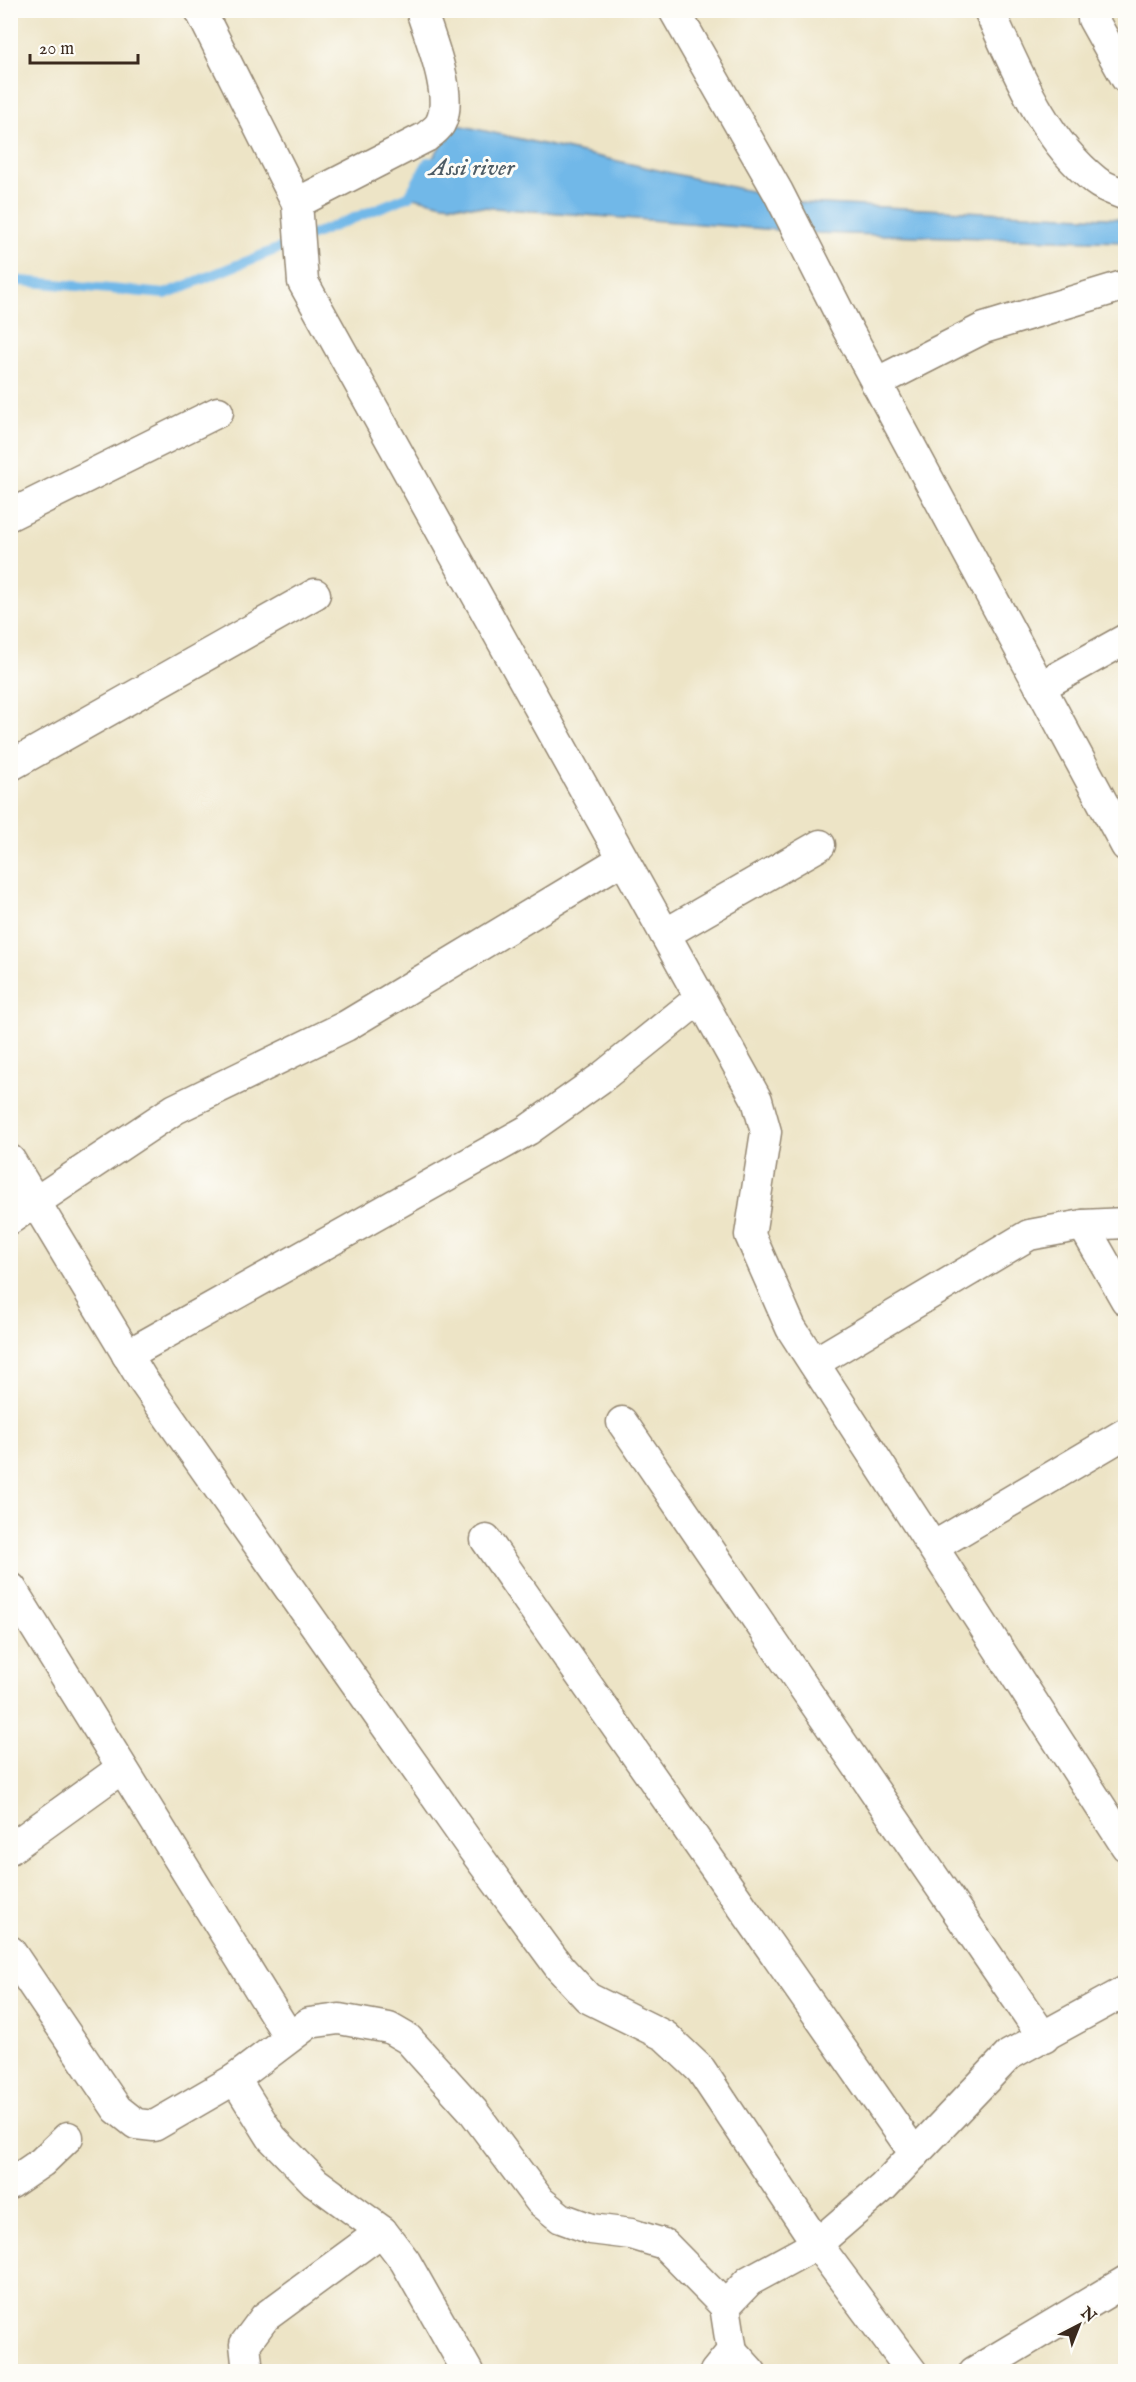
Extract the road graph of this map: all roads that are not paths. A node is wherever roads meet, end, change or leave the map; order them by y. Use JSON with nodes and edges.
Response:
{"nodes":[{"id":1,"x":200,"y":10,"type":"edge"},
{"id":2,"x":421,"y":10,"type":"edge"},
{"id":3,"x":674,"y":10,"type":"edge"},
{"id":4,"x":989,"y":10,"type":"edge"},
{"id":5,"x":1093,"y":18,"type":"dead end"},
{"id":6,"x":1125,"y":78,"type":"edge"},
{"id":7,"x":1125,"y":195,"type":"edge"},
{"id":8,"x":299,"y":212,"type":"junction"},
{"id":9,"x":1125,"y":285,"type":"edge"},
{"id":10,"x":876,"y":383,"type":"junction"},
{"id":11,"x":218,"y":412,"type":"dead end"},
{"id":12,"x":10,"y":515,"type":"edge"},
{"id":13,"x":315,"y":594,"type":"dead end"},
{"id":14,"x":1125,"y":639,"type":"edge"},
{"id":15,"x":1040,"y":687,"type":"junction"},
{"id":16,"x":10,"y":766,"type":"edge"},
{"id":17,"x":820,"y":845,"type":"dead end"},
{"id":18,"x":1125,"y":846,"type":"edge"},
{"id":19,"x":623,"y":859,"type":"junction"},
{"id":20,"x":665,"y":934,"type":"junction"},
{"id":21,"x":700,"y":998,"type":"junction"},
{"id":22,"x":10,"y":1160,"type":"edge"},
{"id":23,"x":37,"y":1202,"type":"junction"},
{"id":24,"x":10,"y":1219,"type":"edge"},
{"id":25,"x":1125,"y":1223,"type":"edge"},
{"id":26,"x":1083,"y":1225,"type":"junction"},
{"id":27,"x":1125,"y":1300,"type":"edge"},
{"id":28,"x":127,"y":1355,"type":"junction"},
{"id":29,"x":814,"y":1363,"type":"junction"},
{"id":30,"x":622,"y":1422,"type":"dead end"},
{"id":31,"x":1125,"y":1433,"type":"edge"},
{"id":32,"x":486,"y":1540,"type":"dead end"},
{"id":33,"x":933,"y":1547,"type":"junction"},
{"id":34,"x":11,"y":1588,"type":"edge"},
{"id":35,"x":122,"y":1768,"type":"junction"},
{"id":36,"x":1125,"y":1846,"type":"edge"},
{"id":37,"x":10,"y":1849,"type":"edge"},
{"id":38,"x":10,"y":1951,"type":"edge"},
{"id":39,"x":1125,"y":1991,"type":"edge"},
{"id":40,"x":289,"y":2037,"type":"junction"},
{"id":41,"x":1044,"y":2038,"type":"junction"},
{"id":42,"x":235,"y":2079,"type":"junction"},
{"id":43,"x":69,"y":2137,"type":"dead end"},
{"id":44,"x":915,"y":2154,"type":"junction"},
{"id":45,"x":10,"y":2184,"type":"edge"},
{"id":46,"x":382,"y":2231,"type":"junction"},
{"id":47,"x":817,"y":2244,"type":"junction"},
{"id":48,"x":1125,"y":2281,"type":"edge"},
{"id":49,"x":725,"y":2306,"type":"junction"},
{"id":50,"x":732,"y":2365,"type":"edge"},
{"id":51,"x":248,"y":2372,"type":"edge"},
{"id":52,"x":468,"y":2372,"type":"edge"},
{"id":53,"x":912,"y":2372,"type":"edge"},
{"id":54,"x":974,"y":2372,"type":"edge"}],
"edges":[{"from":1,"to":8,"type":"street"},
{"from":2,"to":8,"type":"street"},
{"from":3,"to":10,"type":"street"},
{"from":4,"to":7,"type":"street"},
{"from":5,"to":6,"type":"street"},
{"from":8,"to":19,"type":"street"},
{"from":9,"to":10,"type":"street"},
{"from":10,"to":15,"type":"street"},
{"from":11,"to":12,"type":"street"},
{"from":13,"to":16,"type":"street"},
{"from":14,"to":15,"type":"street"},
{"from":15,"to":18,"type":"street"},
{"from":17,"to":20,"type":"street"},
{"from":19,"to":20,"type":"street"},
{"from":19,"to":23,"type":"street"},
{"from":20,"to":21,"type":"street"},
{"from":21,"to":28,"type":"street"},
{"from":21,"to":29,"type":"street"},
{"from":22,"to":23,"type":"street"},
{"from":23,"to":24,"type":"street"},
{"from":23,"to":28,"type":"street"},
{"from":25,"to":26,"type":"street"},
{"from":26,"to":27,"type":"street"},
{"from":26,"to":29,"type":"street"},
{"from":28,"to":47,"type":"street"},
{"from":29,"to":33,"type":"street"},
{"from":30,"to":41,"type":"street"},
{"from":31,"to":33,"type":"street"},
{"from":32,"to":44,"type":"street"},
{"from":33,"to":36,"type":"street"},
{"from":34,"to":35,"type":"street"},
{"from":35,"to":37,"type":"street"},
{"from":35,"to":40,"type":"street"},
{"from":38,"to":42,"type":"street"},
{"from":39,"to":41,"type":"street"},
{"from":40,"to":42,"type":"street"},
{"from":40,"to":49,"type":"street"},
{"from":41,"to":44,"type":"street"},
{"from":42,"to":46,"type":"street"},
{"from":43,"to":45,"type":"street"},
{"from":44,"to":47,"type":"street"},
{"from":46,"to":51,"type":"street"},
{"from":46,"to":52,"type":"street"},
{"from":47,"to":49,"type":"street"},
{"from":47,"to":53,"type":"street"},
{"from":48,"to":54,"type":"street"},
{"from":49,"to":50,"type":"street"}]}
